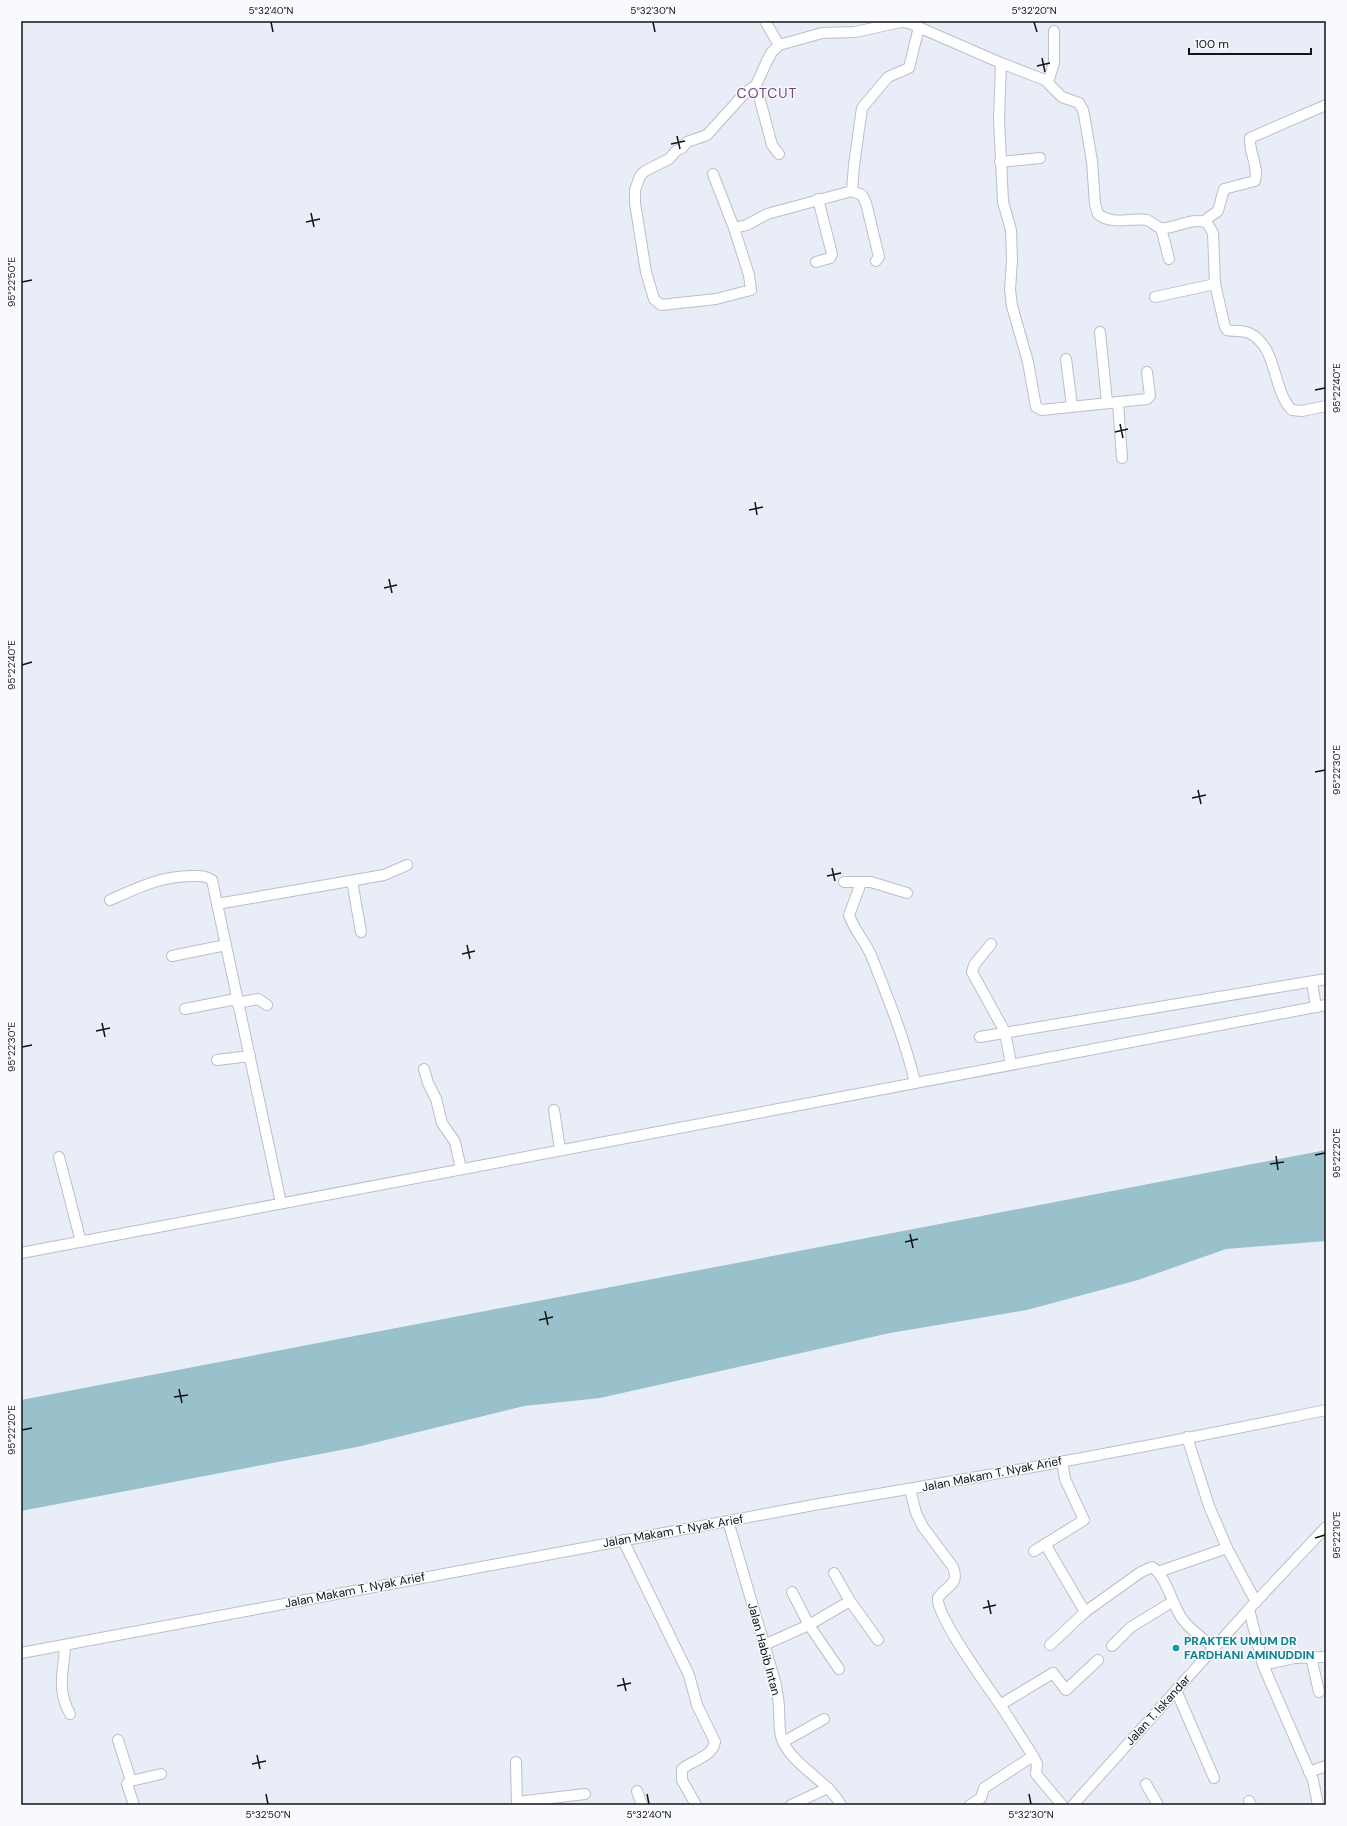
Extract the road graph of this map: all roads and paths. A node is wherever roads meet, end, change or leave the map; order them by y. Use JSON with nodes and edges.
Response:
{"nodes":[{"id":1,"x":765,"y":21,"type":"edge"},
{"id":2,"x":919,"y":27,"type":"junction"},
{"id":3,"x":1054,"y":32,"type":"dead end"},
{"id":4,"x":780,"y":45,"type":"junction"},
{"id":5,"x":1001,"y":63,"type":"junction"},
{"id":6,"x":1048,"y":82,"type":"junction"},
{"id":7,"x":756,"y":85,"type":"junction"},
{"id":8,"x":1326,"y":105,"type":"edge"},
{"id":9,"x":779,"y":154,"type":"dead end"},
{"id":10,"x":1040,"y":158,"type":"dead end"},
{"id":11,"x":1000,"y":162,"type":"junction"},
{"id":12,"x":713,"y":174,"type":"dead end"},
{"id":13,"x":852,"y":191,"type":"junction"},
{"id":14,"x":818,"y":199,"type":"junction"},
{"id":15,"x":1204,"y":221,"type":"junction"},
{"id":16,"x":734,"y":228,"type":"junction"},
{"id":17,"x":1161,"y":228,"type":"junction"},
{"id":18,"x":1169,"y":260,"type":"dead end"},
{"id":19,"x":876,"y":261,"type":"dead end"},
{"id":20,"x":816,"y":262,"type":"dead end"},
{"id":21,"x":1215,"y":284,"type":"junction"},
{"id":22,"x":1155,"y":297,"type":"dead end"},
{"id":23,"x":1100,"y":332,"type":"dead end"},
{"id":24,"x":1066,"y":359,"type":"dead end"},
{"id":25,"x":1147,"y":372,"type":"dead end"},
{"id":26,"x":1112,"y":402,"type":"junction"},
{"id":27,"x":1072,"y":406,"type":"junction"},
{"id":28,"x":1326,"y":406,"type":"edge"},
{"id":29,"x":1122,"y":458,"type":"dead end"},
{"id":30,"x":407,"y":865,"type":"dead end"},
{"id":31,"x":352,"y":881,"type":"junction"},
{"id":32,"x":844,"y":882,"type":"dead end"},
{"id":33,"x":861,"y":883,"type":"junction"},
{"id":34,"x":907,"y":893,"type":"dead end"},
{"id":35,"x":110,"y":900,"type":"dead end"},
{"id":36,"x":217,"y":904,"type":"junction"},
{"id":37,"x":361,"y":932,"type":"dead end"},
{"id":38,"x":991,"y":944,"type":"dead end"},
{"id":39,"x":226,"y":945,"type":"junction"},
{"id":40,"x":172,"y":956,"type":"dead end"},
{"id":41,"x":1326,"y":980,"type":"edge"},
{"id":42,"x":1312,"y":983,"type":"junction"},
{"id":43,"x":237,"y":1001,"type":"junction"},
{"id":44,"x":1319,"y":1004,"type":"edge"},
{"id":45,"x":267,"y":1005,"type":"dead end"},
{"id":46,"x":184,"y":1009,"type":"dead end"},
{"id":47,"x":1005,"y":1034,"type":"junction"},
{"id":48,"x":980,"y":1037,"type":"dead end"},
{"id":49,"x":250,"y":1056,"type":"junction"},
{"id":50,"x":217,"y":1060,"type":"dead end"},
{"id":51,"x":1011,"y":1061,"type":"junction"},
{"id":52,"x":424,"y":1069,"type":"dead end"},
{"id":53,"x":915,"y":1082,"type":"junction"},
{"id":54,"x":554,"y":1110,"type":"dead end"},
{"id":55,"x":560,"y":1149,"type":"junction"},
{"id":56,"x":59,"y":1157,"type":"dead end"},
{"id":57,"x":460,"y":1165,"type":"junction"},
{"id":58,"x":280,"y":1198,"type":"junction"},
{"id":59,"x":81,"y":1242,"type":"junction"},
{"id":60,"x":21,"y":1253,"type":"edge"},
{"id":61,"x":1326,"y":1410,"type":"edge"},
{"id":62,"x":1187,"y":1437,"type":"junction"},
{"id":63,"x":1062,"y":1461,"type":"junction"},
{"id":64,"x":910,"y":1489,"type":"junction"},
{"id":65,"x":728,"y":1521,"type":"junction"},
{"id":66,"x":1326,"y":1527,"type":"edge"},
{"id":67,"x":623,"y":1540,"type":"junction"},
{"id":68,"x":1045,"y":1544,"type":"junction"},
{"id":69,"x":1227,"y":1548,"type":"junction"},
{"id":70,"x":1034,"y":1551,"type":"dead end"},
{"id":71,"x":1158,"y":1572,"type":"junction"},
{"id":72,"x":834,"y":1573,"type":"dead end"},
{"id":73,"x":792,"y":1592,"type":"dead end"},
{"id":74,"x":850,"y":1601,"type":"junction"},
{"id":75,"x":1172,"y":1602,"type":"junction"},
{"id":76,"x":1252,"y":1606,"type":"junction"},
{"id":77,"x":1085,"y":1612,"type":"junction"},
{"id":78,"x":809,"y":1625,"type":"junction"},
{"id":79,"x":878,"y":1640,"type":"dead end"},
{"id":80,"x":66,"y":1645,"type":"junction"},
{"id":81,"x":764,"y":1645,"type":"junction"},
{"id":82,"x":1050,"y":1645,"type":"dead end"},
{"id":83,"x":1112,"y":1646,"type":"dead end"},
{"id":84,"x":1214,"y":1647,"type":"junction"},
{"id":85,"x":21,"y":1653,"type":"edge"},
{"id":86,"x":1311,"y":1657,"type":"junction"},
{"id":87,"x":1326,"y":1657,"type":"edge"},
{"id":88,"x":1098,"y":1660,"type":"dead end"},
{"id":89,"x":1263,"y":1665,"type":"junction"},
{"id":90,"x":839,"y":1669,"type":"dead end"},
{"id":91,"x":1176,"y":1690,"type":"junction"},
{"id":92,"x":1319,"y":1692,"type":"dead end"},
{"id":93,"x":1000,"y":1705,"type":"junction"},
{"id":94,"x":70,"y":1714,"type":"dead end"},
{"id":95,"x":824,"y":1719,"type":"dead end"},
{"id":96,"x":118,"y":1740,"type":"dead end"},
{"id":97,"x":783,"y":1742,"type":"junction"},
{"id":98,"x":1033,"y":1756,"type":"junction"},
{"id":99,"x":516,"y":1762,"type":"dead end"},
{"id":100,"x":1326,"y":1766,"type":"edge"},
{"id":101,"x":1309,"y":1772,"type":"junction"},
{"id":102,"x":160,"y":1774,"type":"dead end"},
{"id":103,"x":1214,"y":1778,"type":"dead end"},
{"id":104,"x":131,"y":1781,"type":"junction"},
{"id":105,"x":1146,"y":1784,"type":"dead end"},
{"id":106,"x":828,"y":1788,"type":"junction"},
{"id":107,"x":637,"y":1791,"type":"dead end"},
{"id":108,"x":585,"y":1794,"type":"dead end"},
{"id":109,"x":517,"y":1804,"type":"edge"},
{"id":110,"x":134,"y":1805,"type":"edge"},
{"id":111,"x":642,"y":1805,"type":"edge"},
{"id":112,"x":696,"y":1805,"type":"edge"},
{"id":113,"x":792,"y":1805,"type":"edge"},
{"id":114,"x":841,"y":1805,"type":"edge"},
{"id":115,"x":970,"y":1805,"type":"edge"},
{"id":116,"x":1062,"y":1805,"type":"edge"},
{"id":117,"x":1073,"y":1805,"type":"edge"},
{"id":118,"x":1158,"y":1805,"type":"edge"},
{"id":119,"x":1318,"y":1805,"type":"edge"}],
"edges":[{"from":1,"to":4,"type":"street"},
{"from":2,"to":4,"type":"street"},
{"from":2,"to":5,"type":"street"},
{"from":2,"to":13,"type":"street"},
{"from":3,"to":6,"type":"street"},
{"from":4,"to":7,"type":"street"},
{"from":5,"to":6,"type":"street"},
{"from":5,"to":11,"type":"street"},
{"from":6,"to":17,"type":"street"},
{"from":7,"to":9,"type":"street"},
{"from":7,"to":16,"type":"street"},
{"from":8,"to":15,"type":"street"},
{"from":10,"to":11,"type":"street"},
{"from":11,"to":27,"type":"street"},
{"from":12,"to":16,"type":"street"},
{"from":13,"to":14,"type":"street"},
{"from":13,"to":19,"type":"street"},
{"from":14,"to":16,"type":"street"},
{"from":14,"to":20,"type":"street"},
{"from":15,"to":17,"type":"street"},
{"from":15,"to":21,"type":"street"},
{"from":17,"to":18,"type":"street"},
{"from":21,"to":22,"type":"street"},
{"from":21,"to":28,"type":"street"},
{"from":23,"to":26,"type":"street"},
{"from":24,"to":27,"type":"street"},
{"from":25,"to":26,"type":"street"},
{"from":26,"to":27,"type":"street"},
{"from":26,"to":29,"type":"street"},
{"from":30,"to":31,"type":"street"},
{"from":31,"to":36,"type":"street"},
{"from":31,"to":37,"type":"street"},
{"from":32,"to":33,"type":"street"},
{"from":33,"to":34,"type":"street"},
{"from":33,"to":53,"type":"street"},
{"from":35,"to":36,"type":"street"},
{"from":36,"to":39,"type":"street"},
{"from":38,"to":47,"type":"street"},
{"from":39,"to":40,"type":"street"},
{"from":39,"to":43,"type":"street"},
{"from":41,"to":42,"type":"street"},
{"from":42,"to":44,"type":"street"},
{"from":42,"to":47,"type":"street"},
{"from":43,"to":45,"type":"street"},
{"from":43,"to":46,"type":"street"},
{"from":43,"to":49,"type":"street"},
{"from":44,"to":51,"type":"street"},
{"from":47,"to":48,"type":"street"},
{"from":47,"to":51,"type":"street"},
{"from":49,"to":50,"type":"street"},
{"from":49,"to":58,"type":"street"},
{"from":51,"to":53,"type":"street"},
{"from":52,"to":57,"type":"street"},
{"from":53,"to":55,"type":"street"},
{"from":54,"to":55,"type":"street"},
{"from":55,"to":57,"type":"street"},
{"from":56,"to":59,"type":"street"},
{"from":57,"to":58,"type":"street"},
{"from":58,"to":59,"type":"street"},
{"from":59,"to":60,"type":"street"},
{"from":61,"to":62,"type":"street","name":"Jalan Makam T. Nyak Arief"},
{"from":62,"to":63,"type":"street","name":"Jalan Makam T. Nyak Arief"},
{"from":62,"to":69,"type":"street"},
{"from":63,"to":64,"type":"street","name":"Jalan Makam T. Nyak Arief"},
{"from":63,"to":68,"type":"street"},
{"from":64,"to":65,"type":"street","name":"Jalan Makam T. Nyak Arief"},
{"from":64,"to":93,"type":"street"},
{"from":65,"to":67,"type":"street","name":"Jalan Makam T. Nyak Arief"},
{"from":65,"to":81,"type":"street","name":"Jalan Habib Intan"},
{"from":66,"to":76,"type":"street","name":"Jalan T. Iskandar"},
{"from":67,"to":80,"type":"street","name":"Jalan Makam T. Nyak Arief"},
{"from":67,"to":112,"type":"street"},
{"from":68,"to":70,"type":"street"},
{"from":68,"to":77,"type":"street"},
{"from":69,"to":71,"type":"street"},
{"from":69,"to":76,"type":"street"},
{"from":71,"to":75,"type":"street"},
{"from":71,"to":77,"type":"street"},
{"from":72,"to":74,"type":"street"},
{"from":73,"to":78,"type":"street"},
{"from":74,"to":78,"type":"street"},
{"from":74,"to":79,"type":"street"},
{"from":75,"to":83,"type":"street"},
{"from":75,"to":84,"type":"street"},
{"from":76,"to":84,"type":"street","name":"Jalan T. Iskandar"},
{"from":76,"to":89,"type":"street"},
{"from":77,"to":82,"type":"street"},
{"from":78,"to":81,"type":"street"},
{"from":78,"to":90,"type":"street"},
{"from":80,"to":85,"type":"street","name":"Jalan Makam T. Nyak Arief"},
{"from":80,"to":94,"type":"street"},
{"from":81,"to":97,"type":"street","name":"Jalan Habib Intan"},
{"from":84,"to":91,"type":"street","name":"Jalan T. Iskandar"},
{"from":86,"to":87,"type":"street"},
{"from":86,"to":89,"type":"street"},
{"from":86,"to":92,"type":"street"},
{"from":88,"to":93,"type":"street"},
{"from":89,"to":101,"type":"street"},
{"from":91,"to":103,"type":"street"},
{"from":91,"to":117,"type":"street","name":"Jalan T. Iskandar"},
{"from":93,"to":98,"type":"street"},
{"from":95,"to":97,"type":"street"},
{"from":96,"to":104,"type":"street"},
{"from":97,"to":106,"type":"street","name":"Jalan Habib Intan"},
{"from":98,"to":115,"type":"street"},
{"from":98,"to":116,"type":"street"},
{"from":99,"to":109,"type":"street"},
{"from":100,"to":101,"type":"street"},
{"from":101,"to":119,"type":"street"},
{"from":102,"to":104,"type":"street"},
{"from":104,"to":110,"type":"street"},
{"from":105,"to":118,"type":"street"},
{"from":106,"to":113,"type":"street"},
{"from":106,"to":114,"type":"street","name":"Jalan Habib Intan"},
{"from":107,"to":111,"type":"street"},
{"from":108,"to":109,"type":"street"}]}
